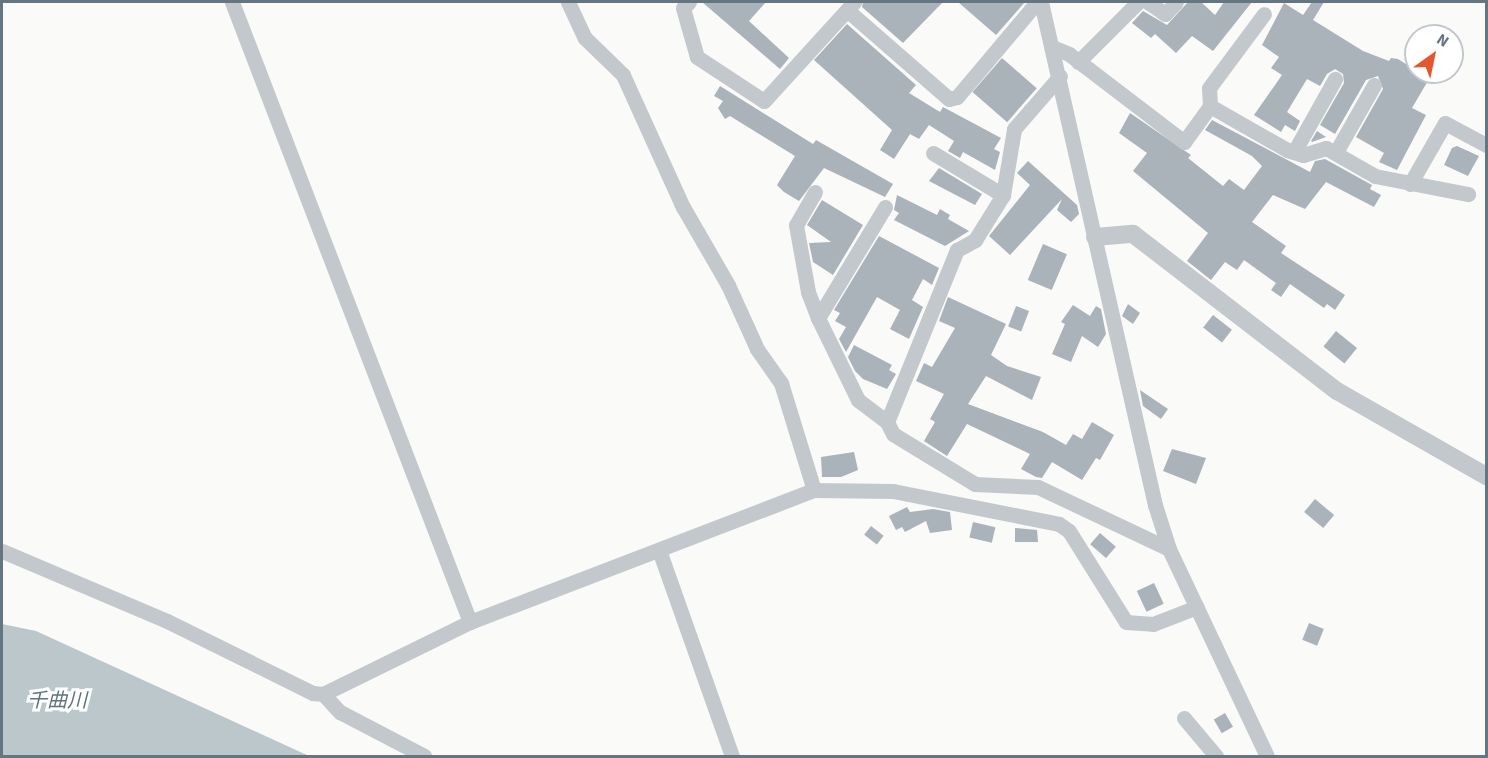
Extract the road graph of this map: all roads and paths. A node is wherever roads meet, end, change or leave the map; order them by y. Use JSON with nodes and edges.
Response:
{"nodes":[{"id":1,"x":232,"y":2,"type":"edge"},
{"id":2,"x":568,"y":2,"type":"edge"},
{"id":3,"x":1039,"y":2,"type":"edge"},
{"id":4,"x":1138,"y":2,"type":"edge"},
{"id":5,"x":1148,"y":2,"type":"edge"},
{"id":6,"x":1176,"y":2,"type":"edge"},
{"id":7,"x":684,"y":4,"type":"edge"},
{"id":8,"x":850,"y":6,"type":"edge"},
{"id":9,"x":1264,"y":14,"type":"dead end"},
{"id":10,"x":1052,"y":47,"type":"junction"},
{"id":11,"x":1078,"y":62,"type":"junction"},
{"id":12,"x":1060,"y":76,"type":"junction"},
{"id":13,"x":1335,"y":79,"type":"dead end"},
{"id":14,"x":1374,"y":85,"type":"dead end"},
{"id":15,"x":1210,"y":106,"type":"junction"},
{"id":16,"x":1486,"y":145,"type":"edge"},
{"id":17,"x":1294,"y":152,"type":"junction"},
{"id":18,"x":1336,"y":152,"type":"junction"},
{"id":19,"x":933,"y":153,"type":"dead end"},
{"id":20,"x":1410,"y":184,"type":"junction"},
{"id":21,"x":815,"y":192,"type":"dead end"},
{"id":22,"x":1468,"y":194,"type":"dead end"},
{"id":23,"x":1003,"y":195,"type":"junction"},
{"id":24,"x":885,"y":207,"type":"dead end"},
{"id":25,"x":1095,"y":237,"type":"junction"},
{"id":26,"x":818,"y":318,"type":"junction"},
{"id":27,"x":887,"y":422,"type":"junction"},
{"id":28,"x":1486,"y":476,"type":"edge"},
{"id":29,"x":814,"y":489,"type":"junction"},
{"id":30,"x":1169,"y":549,"type":"junction"},
{"id":31,"x":659,"y":550,"type":"junction"},
{"id":32,"x":2,"y":551,"type":"edge"},
{"id":33,"x":1197,"y":607,"type":"junction"},
{"id":34,"x":470,"y":622,"type":"junction"},
{"id":35,"x":323,"y":694,"type":"junction"},
{"id":36,"x":1184,"y":718,"type":"dead end"},
{"id":37,"x":424,"y":756,"type":"edge"},
{"id":38,"x":732,"y":756,"type":"edge"},
{"id":39,"x":1216,"y":756,"type":"edge"},
{"id":40,"x":1267,"y":756,"type":"edge"}],
"edges":[{"from":1,"to":34,"type":"street"},
{"from":2,"to":29,"type":"street"},
{"from":3,"to":8,"type":"street"},
{"from":3,"to":10,"type":"street"},
{"from":4,"to":11,"type":"street"},
{"from":5,"to":6,"type":"street"},
{"from":7,"to":8,"type":"street"},
{"from":9,"to":15,"type":"street"},
{"from":10,"to":11,"type":"street"},
{"from":10,"to":12,"type":"street"},
{"from":11,"to":15,"type":"street"},
{"from":12,"to":23,"type":"street"},
{"from":12,"to":25,"type":"street"},
{"from":13,"to":17,"type":"street"},
{"from":14,"to":18,"type":"street"},
{"from":15,"to":17,"type":"street"},
{"from":16,"to":20,"type":"street"},
{"from":17,"to":18,"type":"street"},
{"from":18,"to":20,"type":"street"},
{"from":19,"to":23,"type":"street"},
{"from":20,"to":22,"type":"street"},
{"from":21,"to":26,"type":"street"},
{"from":23,"to":27,"type":"street"},
{"from":24,"to":26,"type":"street"},
{"from":25,"to":28,"type":"street"},
{"from":25,"to":30,"type":"street"},
{"from":26,"to":27,"type":"street"},
{"from":27,"to":30,"type":"street"},
{"from":29,"to":31,"type":"street"},
{"from":29,"to":33,"type":"street"},
{"from":30,"to":33,"type":"street"},
{"from":31,"to":34,"type":"street"},
{"from":31,"to":38,"type":"street"},
{"from":32,"to":35,"type":"street"},
{"from":33,"to":40,"type":"street"},
{"from":34,"to":35,"type":"street"},
{"from":35,"to":37,"type":"street"},
{"from":36,"to":39,"type":"street"}]}
